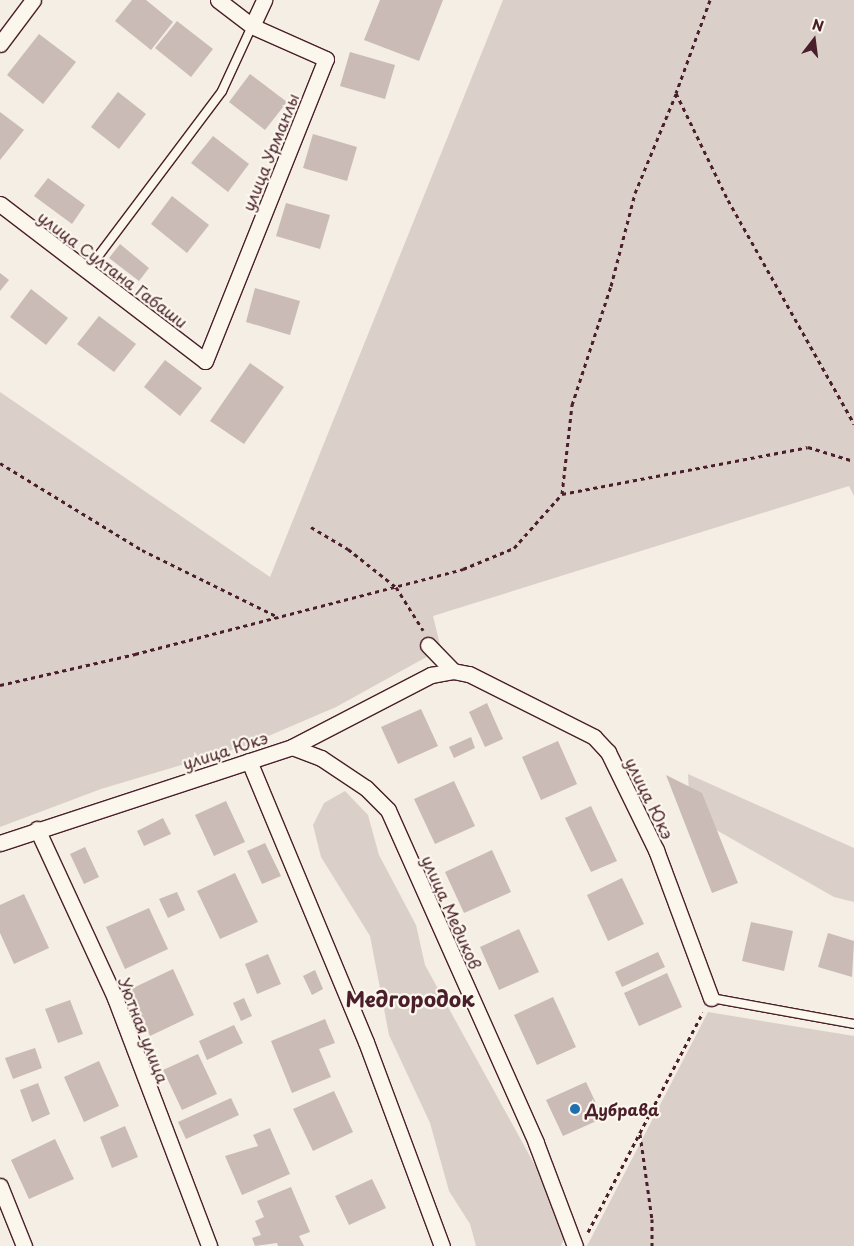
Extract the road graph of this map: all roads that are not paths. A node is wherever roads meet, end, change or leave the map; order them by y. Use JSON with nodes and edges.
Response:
{"nodes":[{"id":1,"x":33,"y":0,"type":"edge"},
{"id":2,"x":218,"y":0,"type":"edge"},
{"id":3,"x":264,"y":0,"type":"edge"},
{"id":4,"x":252,"y":26,"type":"junction"},
{"id":5,"x":0,"y":44,"type":"edge"},
{"id":6,"x":0,"y":204,"type":"edge"},
{"id":7,"x":87,"y":271,"type":"junction"},
{"id":8,"x":205,"y":361,"type":"joint"},
{"id":9,"x":428,"y":645,"type":"road end"},
{"id":10,"x":453,"y":671,"type":"junction"},
{"id":11,"x":292,"y":747,"type":"junction"},
{"id":12,"x":249,"y":761,"type":"junction"},
{"id":13,"x":37,"y":829,"type":"junction"},
{"id":14,"x":0,"y":843,"type":"edge"},
{"id":15,"x":710,"y":998,"type":"joint"},
{"id":16,"x":854,"y":1024,"type":"edge"},
{"id":17,"x":0,"y":1186,"type":"edge"},
{"id":18,"x":580,"y":1242,"type":"edge"},
{"id":19,"x":24,"y":1246,"type":"edge"},
{"id":20,"x":209,"y":1246,"type":"edge"},
{"id":21,"x":442,"y":1246,"type":"edge"}],
"edges":[{"from":1,"to":5,"type":"street"},
{"from":2,"to":4,"type":"street"},
{"from":3,"to":4,"type":"street"},
{"from":4,"to":7,"type":"lane"},
{"from":4,"to":8,"type":"street","name":"улица Урманлы"},
{"from":6,"to":7,"type":"street","name":"улица Султана Габаши"},
{"from":7,"to":8,"type":"street","name":"улица Султана Габаши"},
{"from":9,"to":10,"type":"street"},
{"from":10,"to":11,"type":"street","name":"улица Юкэ"},
{"from":10,"to":15,"type":"street","name":"улица Юкэ"},
{"from":11,"to":12,"type":"street","name":"улица Юкэ"},
{"from":11,"to":18,"type":"street","name":"улица Медиков"},
{"from":12,"to":13,"type":"street","name":"улица Юкэ"},
{"from":12,"to":21,"type":"street"},
{"from":13,"to":14,"type":"street","name":"улица Юкэ"},
{"from":13,"to":20,"type":"street","name":"Уютная улица"},
{"from":15,"to":16,"type":"lane"},
{"from":17,"to":19,"type":"street"}]}
